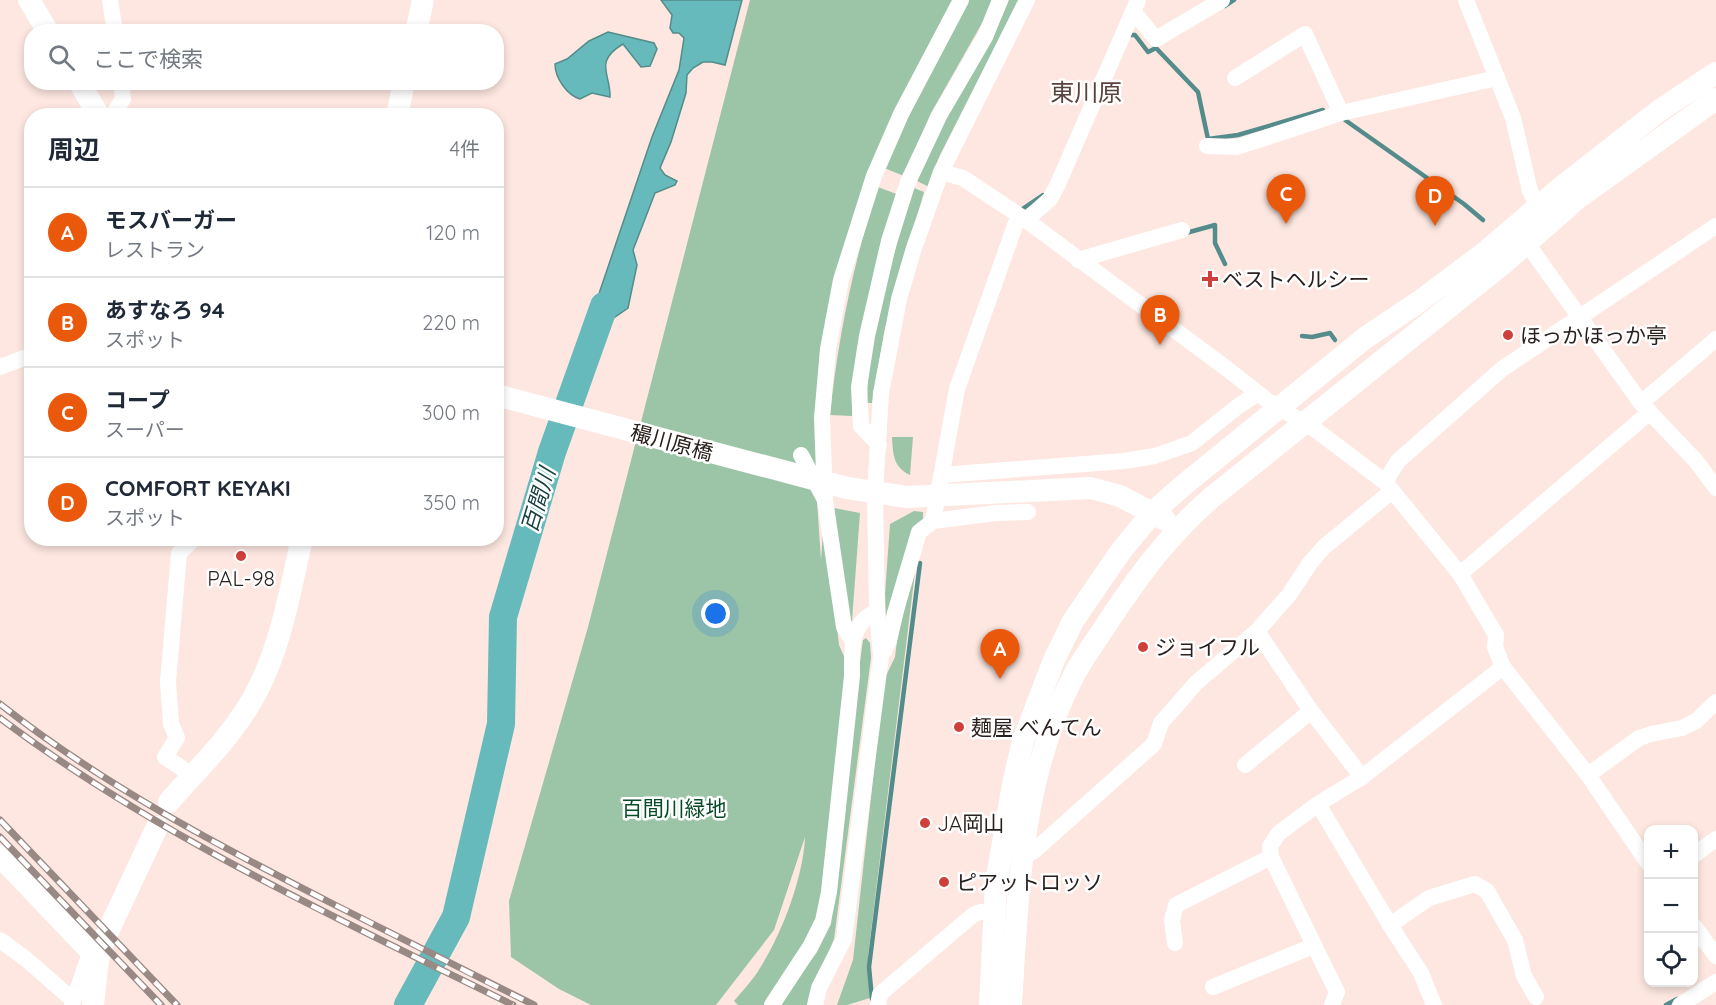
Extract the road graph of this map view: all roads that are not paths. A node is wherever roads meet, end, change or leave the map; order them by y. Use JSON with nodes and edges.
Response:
{"nodes":[{"id":1,"x":29,"y":0,"type":"edge"},
{"id":2,"x":110,"y":0,"type":"edge"},
{"id":3,"x":423,"y":0,"type":"edge"},
{"id":4,"x":961,"y":0,"type":"edge"},
{"id":5,"x":1000,"y":0,"type":"edge"},
{"id":6,"x":1027,"y":0,"type":"edge"},
{"id":7,"x":1222,"y":0,"type":"edge"},
{"id":8,"x":1466,"y":0,"type":"edge"},
{"id":9,"x":1136,"y":5,"type":"edge"},
{"id":10,"x":43,"y":24,"type":"edge"},
{"id":11,"x":113,"y":24,"type":"edge"},
{"id":12,"x":418,"y":24,"type":"edge"},
{"id":13,"x":1716,"y":73,"type":"edge"},
{"id":14,"x":1235,"y":78,"type":"dead end"},
{"id":15,"x":1497,"y":78,"type":"junction"},
{"id":16,"x":88,"y":90,"type":"edge"},
{"id":17,"x":122,"y":90,"type":"edge"},
{"id":18,"x":402,"y":90,"type":"edge"},
{"id":19,"x":1716,"y":99,"type":"edge"},
{"id":20,"x":107,"y":108,"type":"edge"},
{"id":21,"x":117,"y":108,"type":"edge"},
{"id":22,"x":398,"y":108,"type":"edge"},
{"id":23,"x":1341,"y":113,"type":"junction"},
{"id":24,"x":1207,"y":146,"type":"dead end"},
{"id":25,"x":941,"y":172,"type":"junction"},
{"id":26,"x":1020,"y":216,"type":"junction"},
{"id":27,"x":1543,"y":216,"type":"junction"},
{"id":28,"x":1716,"y":226,"type":"edge"},
{"id":29,"x":1182,"y":230,"type":"dead end"},
{"id":30,"x":1521,"y":235,"type":"junction"},
{"id":31,"x":1078,"y":260,"type":"junction"},
{"id":32,"x":1580,"y":318,"type":"junction"},
{"id":33,"x":1716,"y":339,"type":"edge"},
{"id":34,"x":24,"y":358,"type":"edge"},
{"id":35,"x":0,"y":367,"type":"edge"},
{"id":36,"x":1258,"y":393,"type":"junction"},
{"id":37,"x":504,"y":397,"type":"edge"},
{"id":38,"x":1645,"y":407,"type":"junction"},
{"id":39,"x":1278,"y":408,"type":"junction"},
{"id":40,"x":1304,"y":423,"type":"junction"},
{"id":41,"x":879,"y":445,"type":"junction"},
{"id":42,"x":801,"y":455,"type":"dead end"},
{"id":43,"x":941,"y":475,"type":"junction"},
{"id":44,"x":1389,"y":487,"type":"junction"},
{"id":45,"x":1716,"y":488,"type":"edge"},
{"id":46,"x":875,"y":493,"type":"junction"},
{"id":47,"x":825,"y":500,"type":"junction"},
{"id":48,"x":1028,"y":512,"type":"dead end"},
{"id":49,"x":1153,"y":512,"type":"junction"},
{"id":50,"x":933,"y":521,"type":"junction"},
{"id":51,"x":1178,"y":528,"type":"junction"},
{"id":52,"x":186,"y":546,"type":"edge"},
{"id":53,"x":296,"y":546,"type":"edge"},
{"id":54,"x":1460,"y":574,"type":"junction"},
{"id":55,"x":877,"y":611,"type":"junction"},
{"id":56,"x":1257,"y":631,"type":"junction"},
{"id":57,"x":853,"y":642,"type":"junction"},
{"id":58,"x":881,"y":656,"type":"junction"},
{"id":59,"x":1503,"y":667,"type":"junction"},
{"id":60,"x":1716,"y":702,"type":"edge"},
{"id":61,"x":1311,"y":711,"type":"junction"},
{"id":62,"x":1245,"y":765,"type":"dead end"},
{"id":63,"x":192,"y":775,"type":"junction"},
{"id":64,"x":1588,"y":775,"type":"junction"},
{"id":65,"x":1362,"y":777,"type":"junction"},
{"id":66,"x":169,"y":802,"type":"dead end"},
{"id":67,"x":1318,"y":804,"type":"junction"},
{"id":68,"x":158,"y":827,"type":"dead end"},
{"id":69,"x":1716,"y":839,"type":"edge"},
{"id":70,"x":1698,"y":852,"type":"edge"},
{"id":71,"x":0,"y":856,"type":"edge"},
{"id":72,"x":1271,"y":857,"type":"junction"},
{"id":73,"x":1644,"y":857,"type":"edge"},
{"id":74,"x":1021,"y":858,"type":"junction"},
{"id":75,"x":994,"y":912,"type":"junction"},
{"id":76,"x":1390,"y":925,"type":"junction"},
{"id":77,"x":1698,"y":931,"type":"edge"},
{"id":78,"x":0,"y":940,"type":"edge"},
{"id":79,"x":1175,"y":944,"type":"dead end"},
{"id":80,"x":1313,"y":946,"type":"junction"},
{"id":81,"x":95,"y":954,"type":"junction"},
{"id":82,"x":1716,"y":956,"type":"edge"},
{"id":83,"x":1716,"y":982,"type":"edge"},
{"id":84,"x":1213,"y":987,"type":"dead end"},
{"id":85,"x":1536,"y":997,"type":"dead end"},
{"id":86,"x":79,"y":1003,"type":"edge"},
{"id":87,"x":772,"y":1005,"type":"edge"},
{"id":88,"x":815,"y":1005,"type":"edge"},
{"id":89,"x":878,"y":1005,"type":"edge"},
{"id":90,"x":990,"y":1005,"type":"edge"},
{"id":91,"x":1011,"y":1005,"type":"edge"},
{"id":92,"x":1332,"y":1005,"type":"edge"},
{"id":93,"x":1434,"y":1005,"type":"edge"},
{"id":94,"x":1680,"y":1005,"type":"edge"}],
"edges":[{"from":1,"to":10,"type":"street"},
{"from":2,"to":11,"type":"street"},
{"from":3,"to":12,"type":"street"},
{"from":4,"to":47,"type":"street"},
{"from":5,"to":41,"type":"street"},
{"from":6,"to":25,"type":"street"},
{"from":7,"to":9,"type":"street"},
{"from":8,"to":15,"type":"street"},
{"from":9,"to":26,"type":"street"},
{"from":13,"to":27,"type":"street"},
{"from":14,"to":23,"type":"street"},
{"from":15,"to":23,"type":"street"},
{"from":15,"to":27,"type":"street"},
{"from":16,"to":20,"type":"street"},
{"from":17,"to":21,"type":"street"},
{"from":18,"to":22,"type":"street"},
{"from":19,"to":27,"type":"street"},
{"from":23,"to":24,"type":"street"},
{"from":25,"to":26,"type":"street"},
{"from":25,"to":41,"type":"street"},
{"from":26,"to":31,"type":"street"},
{"from":26,"to":43,"type":"street"},
{"from":27,"to":30,"type":"street"},
{"from":28,"to":32,"type":"street"},
{"from":29,"to":31,"type":"street"},
{"from":30,"to":32,"type":"street"},
{"from":30,"to":39,"type":"street"},
{"from":30,"to":40,"type":"street"},
{"from":31,"to":36,"type":"street"},
{"from":32,"to":38,"type":"street"},
{"from":32,"to":44,"type":"street"},
{"from":33,"to":38,"type":"street"},
{"from":34,"to":35,"type":"street"},
{"from":36,"to":39,"type":"street"},
{"from":36,"to":43,"type":"street"},
{"from":37,"to":46,"type":"street","name":"穝川原橋"},
{"from":38,"to":45,"type":"street"},
{"from":38,"to":54,"type":"street"},
{"from":39,"to":40,"type":"street"},
{"from":39,"to":49,"type":"street"},
{"from":40,"to":44,"type":"street"},
{"from":40,"to":51,"type":"street"},
{"from":41,"to":46,"type":"street"},
{"from":42,"to":47,"type":"street"},
{"from":43,"to":50,"type":"street"},
{"from":44,"to":54,"type":"street"},
{"from":44,"to":56,"type":"street"},
{"from":46,"to":49,"type":"street","name":"穝川原橋"},
{"from":46,"to":55,"type":"street"},
{"from":47,"to":57,"type":"street"},
{"from":48,"to":50,"type":"street"},
{"from":49,"to":51,"type":"street","name":"穝川原橋"},
{"from":49,"to":75,"type":"street"},
{"from":50,"to":58,"type":"street"},
{"from":51,"to":74,"type":"street"},
{"from":52,"to":63,"type":"street"},
{"from":53,"to":63,"type":"street"},
{"from":54,"to":59,"type":"street"},
{"from":55,"to":57,"type":"street"},
{"from":55,"to":58,"type":"street"},
{"from":56,"to":61,"type":"street"},
{"from":56,"to":74,"type":"street"},
{"from":57,"to":87,"type":"street"},
{"from":58,"to":88,"type":"street"},
{"from":59,"to":64,"type":"street"},
{"from":59,"to":65,"type":"street"},
{"from":60,"to":64,"type":"street"},
{"from":61,"to":62,"type":"street"},
{"from":61,"to":65,"type":"street"},
{"from":63,"to":66,"type":"street"},
{"from":64,"to":73,"type":"street"},
{"from":65,"to":67,"type":"street"},
{"from":67,"to":72,"type":"street"},
{"from":67,"to":76,"type":"street"},
{"from":68,"to":81,"type":"street"},
{"from":69,"to":70,"type":"street"},
{"from":71,"to":81,"type":"street"},
{"from":72,"to":79,"type":"street"},
{"from":72,"to":80,"type":"street"},
{"from":74,"to":91,"type":"street"},
{"from":75,"to":89,"type":"street"},
{"from":75,"to":90,"type":"street"},
{"from":76,"to":85,"type":"street"},
{"from":76,"to":93,"type":"street"},
{"from":77,"to":82,"type":"street"},
{"from":78,"to":86,"type":"street"},
{"from":80,"to":84,"type":"street"},
{"from":80,"to":92,"type":"street"},
{"from":81,"to":86,"type":"street"},
{"from":83,"to":94,"type":"street"}]}
